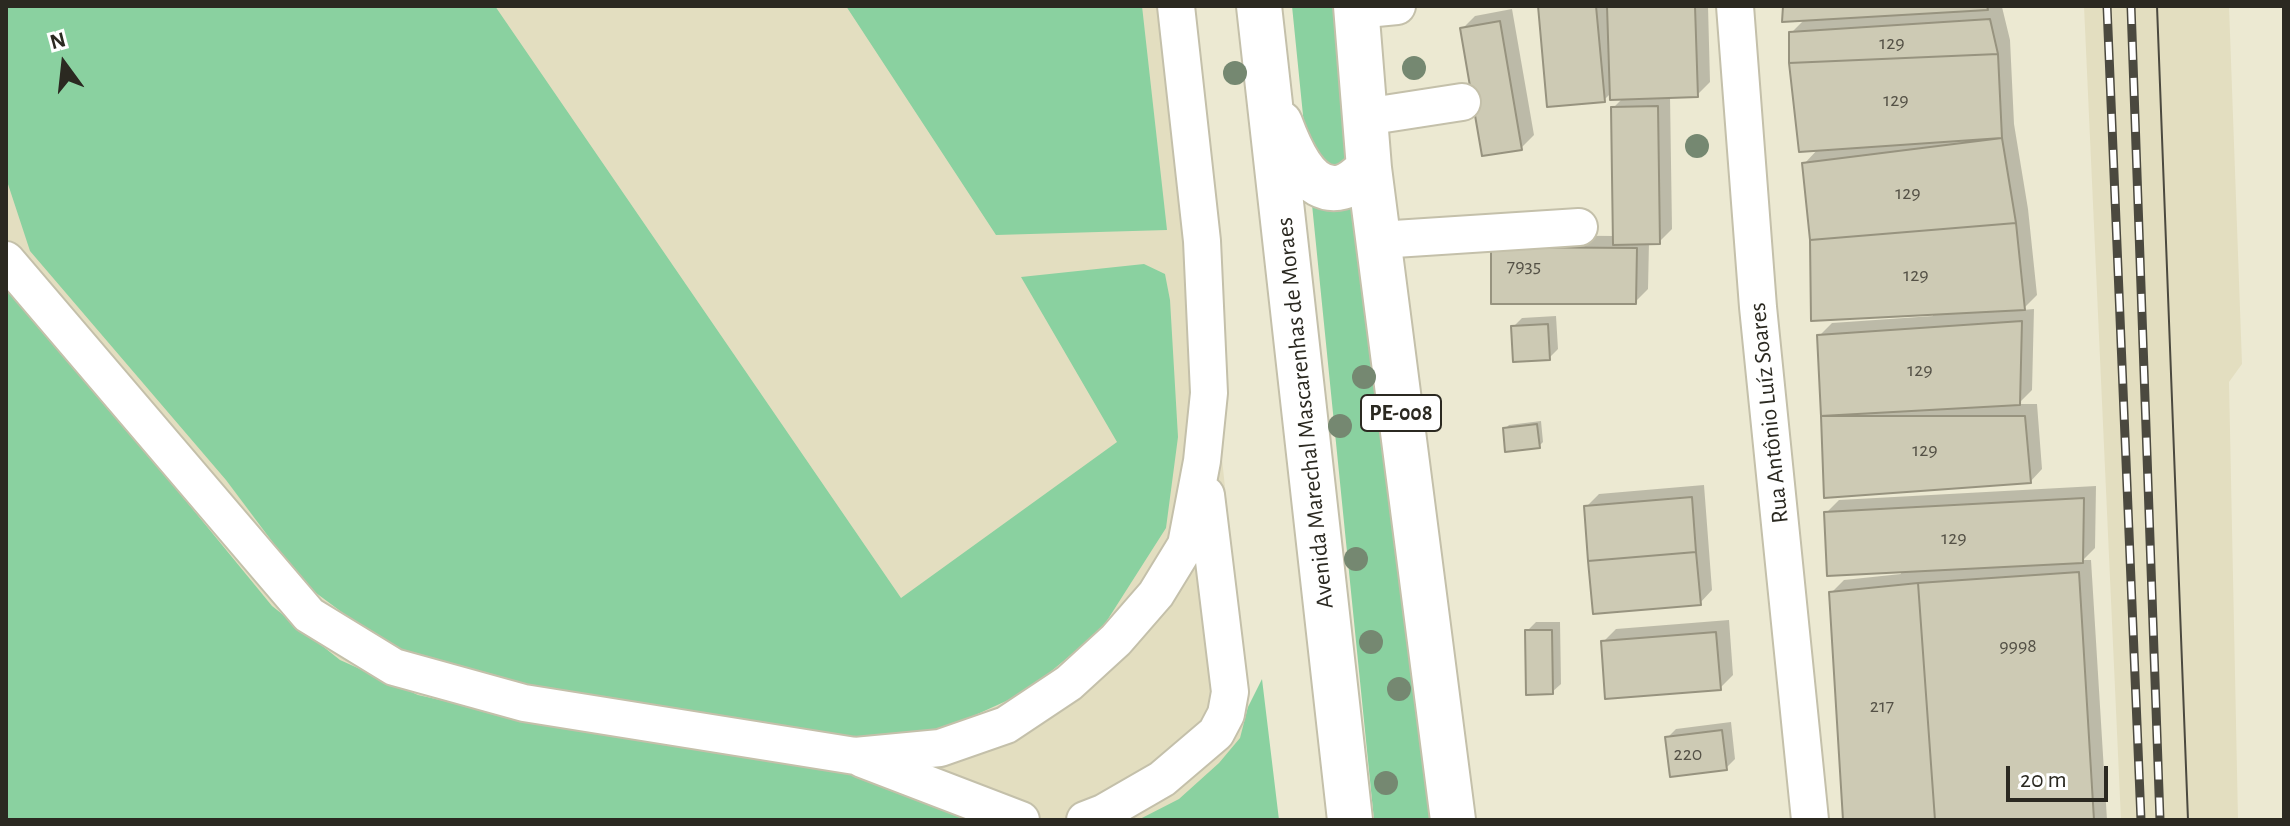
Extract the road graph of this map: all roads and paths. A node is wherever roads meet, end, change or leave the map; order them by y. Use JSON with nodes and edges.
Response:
{"nodes":[{"id":1,"x":1176,"y":6,"type":"edge"},
{"id":2,"x":1259,"y":6,"type":"edge"},
{"id":3,"x":1735,"y":6,"type":"edge"},
{"id":4,"x":1370,"y":7,"type":"edge"},
{"id":5,"x":1268,"y":90,"type":"junction"},
{"id":6,"x":1462,"y":102,"type":"dead end"},
{"id":7,"x":1365,"y":117,"type":"junction"},
{"id":8,"x":1369,"y":168,"type":"junction"},
{"id":9,"x":1579,"y":227,"type":"dead end"},
{"id":10,"x":1379,"y":240,"type":"junction"},
{"id":11,"x":6,"y":260,"type":"edge"},
{"id":12,"x":1202,"y":461,"type":"junction"},
{"id":13,"x":855,"y":756,"type":"junction"},
{"id":14,"x":1344,"y":766,"type":"junction"},
{"id":15,"x":1021,"y":820,"type":"edge"},
{"id":16,"x":1085,"y":820,"type":"edge"},
{"id":17,"x":1333,"y":820,"type":"edge"},
{"id":18,"x":1350,"y":820,"type":"edge"},
{"id":19,"x":1453,"y":820,"type":"edge"},
{"id":20,"x":1810,"y":820,"type":"edge"}],
"edges":[{"from":1,"to":12,"type":"street"},
{"from":2,"to":5,"type":"highway","name":"Avenida Marechal Mascarenhas de Moraes"},
{"from":3,"to":20,"type":"street","name":"Rua Antônio Luíz Soares"},
{"from":4,"to":7,"type":"highway","number":"PE-008"},
{"from":5,"to":8,"type":"highway"},
{"from":5,"to":14,"type":"highway","name":"Avenida Marechal Mascarenhas de Moraes"},
{"from":6,"to":7,"type":"street"},
{"from":7,"to":8,"type":"highway","number":"PE-008"},
{"from":8,"to":10,"type":"highway","number":"PE-008"},
{"from":9,"to":10,"type":"street"},
{"from":10,"to":19,"type":"highway","number":"PE-008"},
{"from":11,"to":13,"type":"street"},
{"from":12,"to":13,"type":"street"},
{"from":12,"to":16,"type":"street"},
{"from":13,"to":15,"type":"street"},
{"from":14,"to":17,"type":"highway"},
{"from":14,"to":18,"type":"highway","name":"Avenida Marechal Mascarenhas de Moraes"}]}
